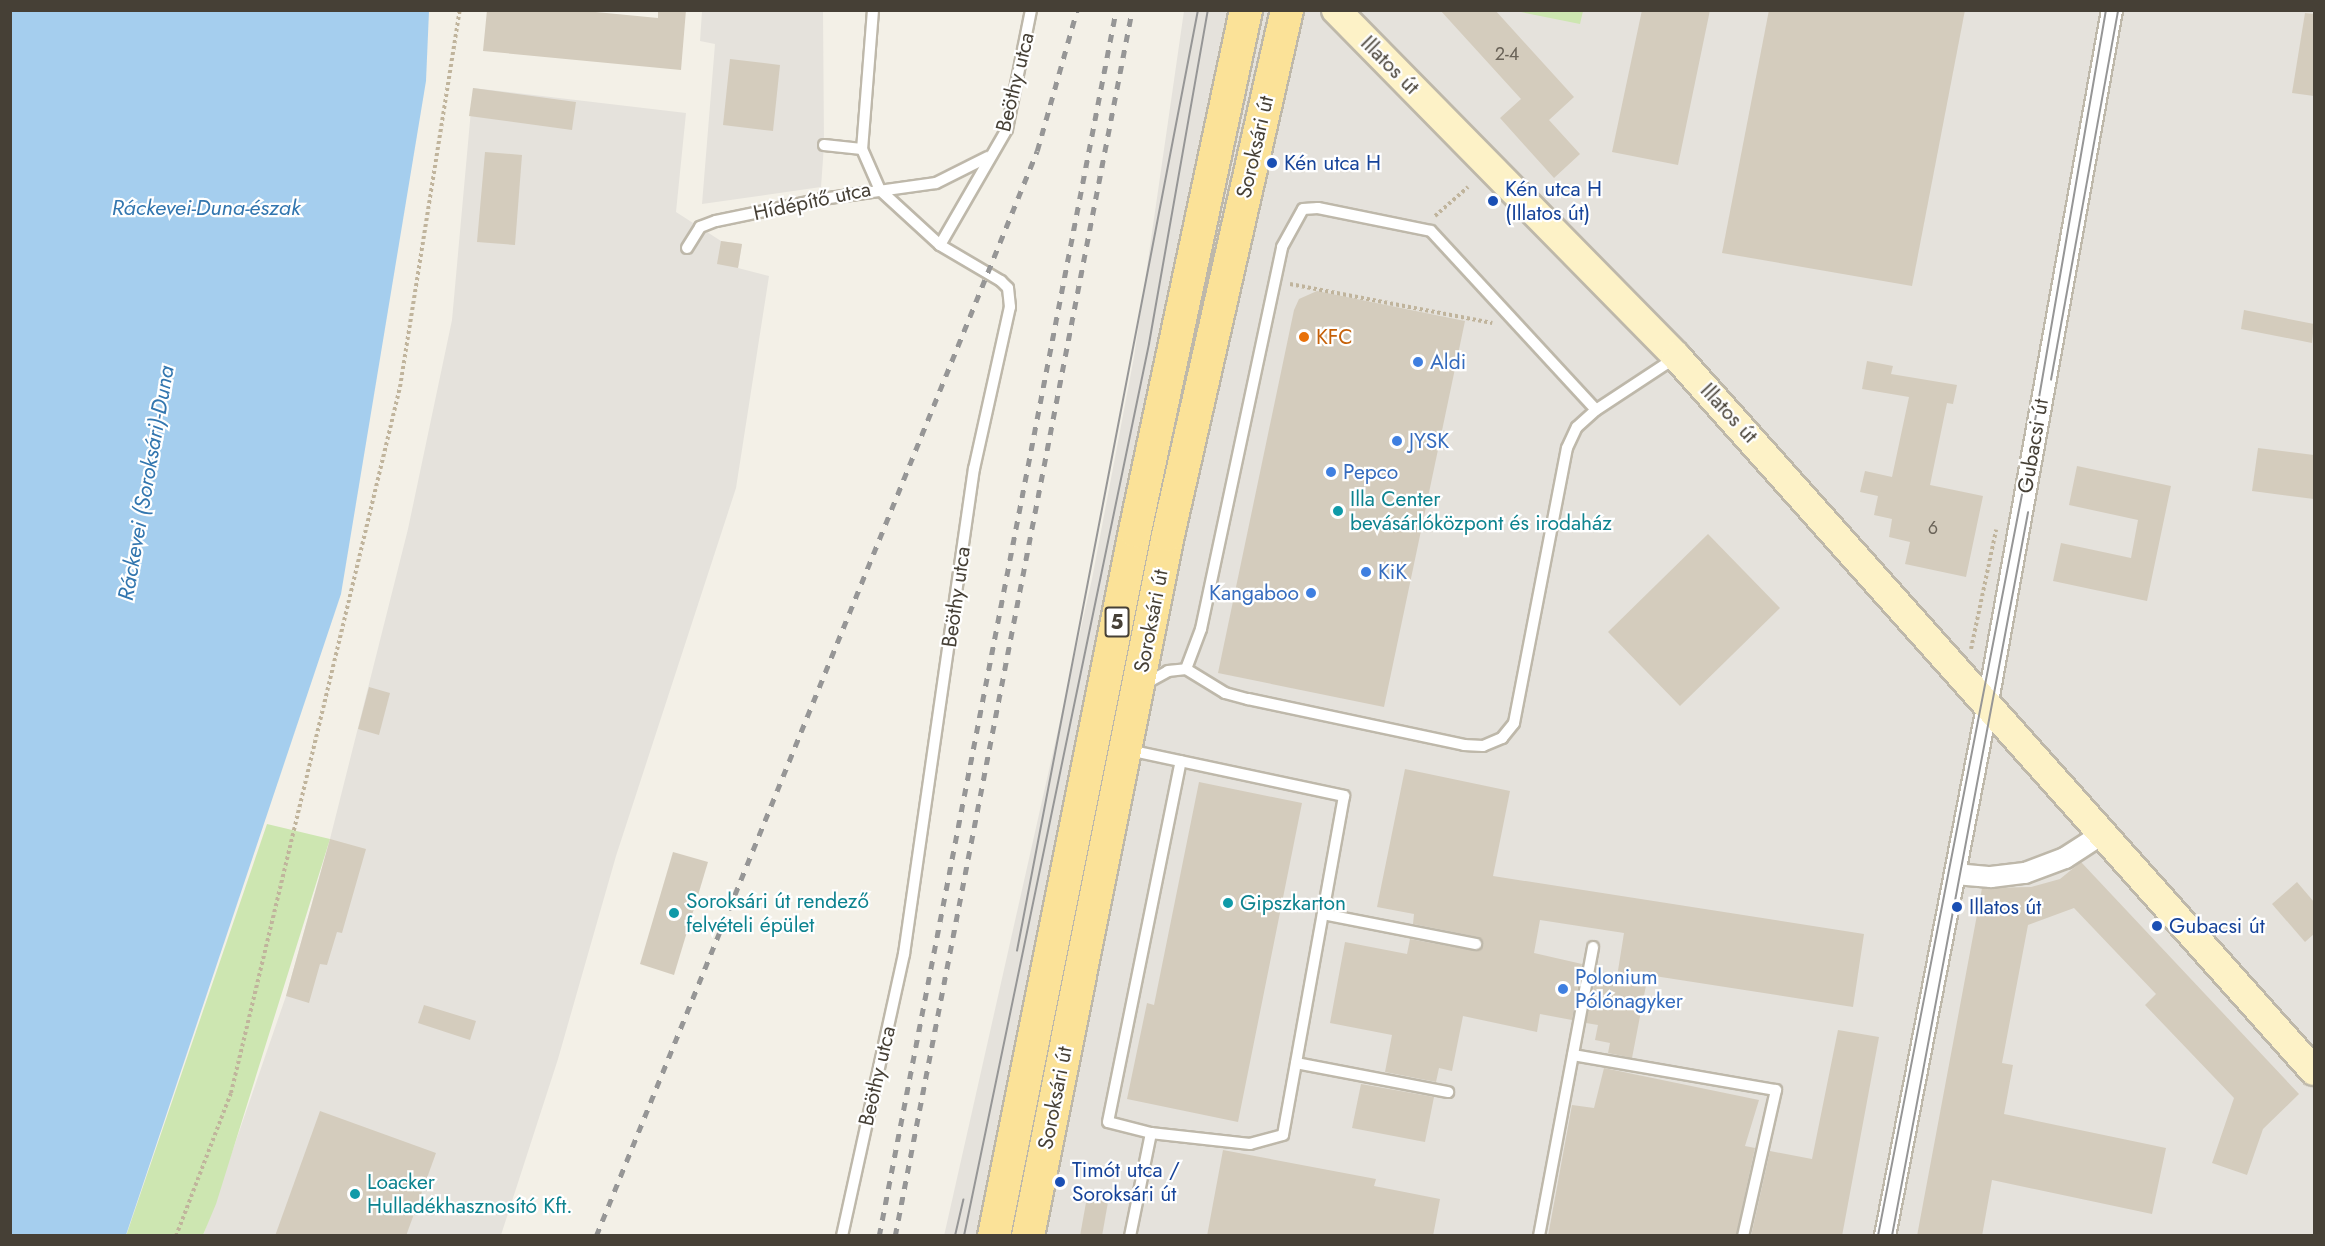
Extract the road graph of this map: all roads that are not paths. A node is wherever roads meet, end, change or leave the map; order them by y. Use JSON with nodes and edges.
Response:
{"nodes":[{"id":1,"x":873,"y":10,"type":"edge"},
{"id":2,"x":1031,"y":10,"type":"edge"},
{"id":3,"x":1287,"y":10,"type":"edge"},
{"id":4,"x":1336,"y":10,"type":"edge"},
{"id":5,"x":2112,"y":10,"type":"edge"},
{"id":6,"x":1247,"y":11,"type":"edge"},
{"id":7,"x":824,"y":145,"type":"dead end"},
{"id":8,"x":862,"y":149,"type":"junction"},
{"id":9,"x":996,"y":150,"type":"junction"},
{"id":10,"x":880,"y":190,"type":"junction"},
{"id":11,"x":940,"y":245,"type":"junction"},
{"id":12,"x":687,"y":248,"type":"dead end"},
{"id":13,"x":1676,"y":356,"type":"junction"},
{"id":14,"x":1596,"y":410,"type":"junction"},
{"id":15,"x":1186,"y":669,"type":"junction"},
{"id":16,"x":1136,"y":693,"type":"junction"},
{"id":17,"x":1987,"y":707,"type":"junction"},
{"id":18,"x":1125,"y":749,"type":"junction"},
{"id":19,"x":1181,"y":761,"type":"junction"},
{"id":20,"x":2102,"y":834,"type":"junction"},
{"id":21,"x":1955,"y":874,"type":"junction"},
{"id":22,"x":1323,"y":914,"type":"junction"},
{"id":23,"x":1476,"y":944,"type":"dead end"},
{"id":24,"x":1593,"y":947,"type":"dead end"},
{"id":25,"x":1573,"y":1055,"type":"junction"},
{"id":26,"x":1296,"y":1063,"type":"junction"},
{"id":27,"x":2314,"y":1071,"type":"edge"},
{"id":28,"x":1448,"y":1092,"type":"dead end"},
{"id":29,"x":1151,"y":1132,"type":"junction"},
{"id":30,"x":842,"y":1236,"type":"edge"},
{"id":31,"x":993,"y":1236,"type":"edge"},
{"id":32,"x":1028,"y":1236,"type":"edge"},
{"id":33,"x":1130,"y":1236,"type":"edge"},
{"id":34,"x":1539,"y":1236,"type":"edge"},
{"id":35,"x":1743,"y":1236,"type":"edge"},
{"id":36,"x":1885,"y":1236,"type":"edge"}],
"edges":[{"from":1,"to":8,"type":"lane","name":"Hídépítő utca"},
{"from":2,"to":9,"type":"lane","name":"Beöthy utca"},
{"from":3,"to":16,"type":"main road","name":"Soroksári út","number":"5"},
{"from":4,"to":13,"type":"street","name":"Illatos út"},
{"from":5,"to":17,"type":"street","name":"Gubacsi út"},
{"from":6,"to":31,"type":"main road","name":"Soroksári út","number":"5"},
{"from":7,"to":8,"type":"lane"},
{"from":8,"to":10,"type":"lane","name":"Hídépítő utca"},
{"from":9,"to":10,"type":"lane"},
{"from":9,"to":11,"type":"lane","name":"Beöthy utca"},
{"from":10,"to":11,"type":"lane"},
{"from":10,"to":12,"type":"lane","name":"Hídépítő utca"},
{"from":11,"to":30,"type":"lane","name":"Beöthy utca"},
{"from":13,"to":14,"type":"lane"},
{"from":13,"to":17,"type":"street","name":"Illatos út"},
{"from":14,"to":15,"type":"lane"},
{"from":14,"to":15,"type":"lane"},
{"from":15,"to":16,"type":"lane"},
{"from":16,"to":18,"type":"main road","name":"Soroksári út","number":"5"},
{"from":17,"to":20,"type":"street","name":"Illatos út"},
{"from":17,"to":21,"type":"street","name":"Gubacsi út"},
{"from":18,"to":19,"type":"lane"},
{"from":18,"to":32,"type":"main road","name":"Soroksári út","number":"5"},
{"from":19,"to":22,"type":"lane"},
{"from":19,"to":29,"type":"lane"},
{"from":20,"to":21,"type":"street"},
{"from":20,"to":27,"type":"street","name":"Illatos út"},
{"from":21,"to":36,"type":"street","name":"Gubacsi út"},
{"from":22,"to":23,"type":"lane"},
{"from":22,"to":26,"type":"lane"},
{"from":24,"to":25,"type":"lane"},
{"from":25,"to":34,"type":"lane"},
{"from":25,"to":35,"type":"lane"},
{"from":26,"to":28,"type":"lane"},
{"from":26,"to":29,"type":"lane"},
{"from":29,"to":33,"type":"lane"}]}
